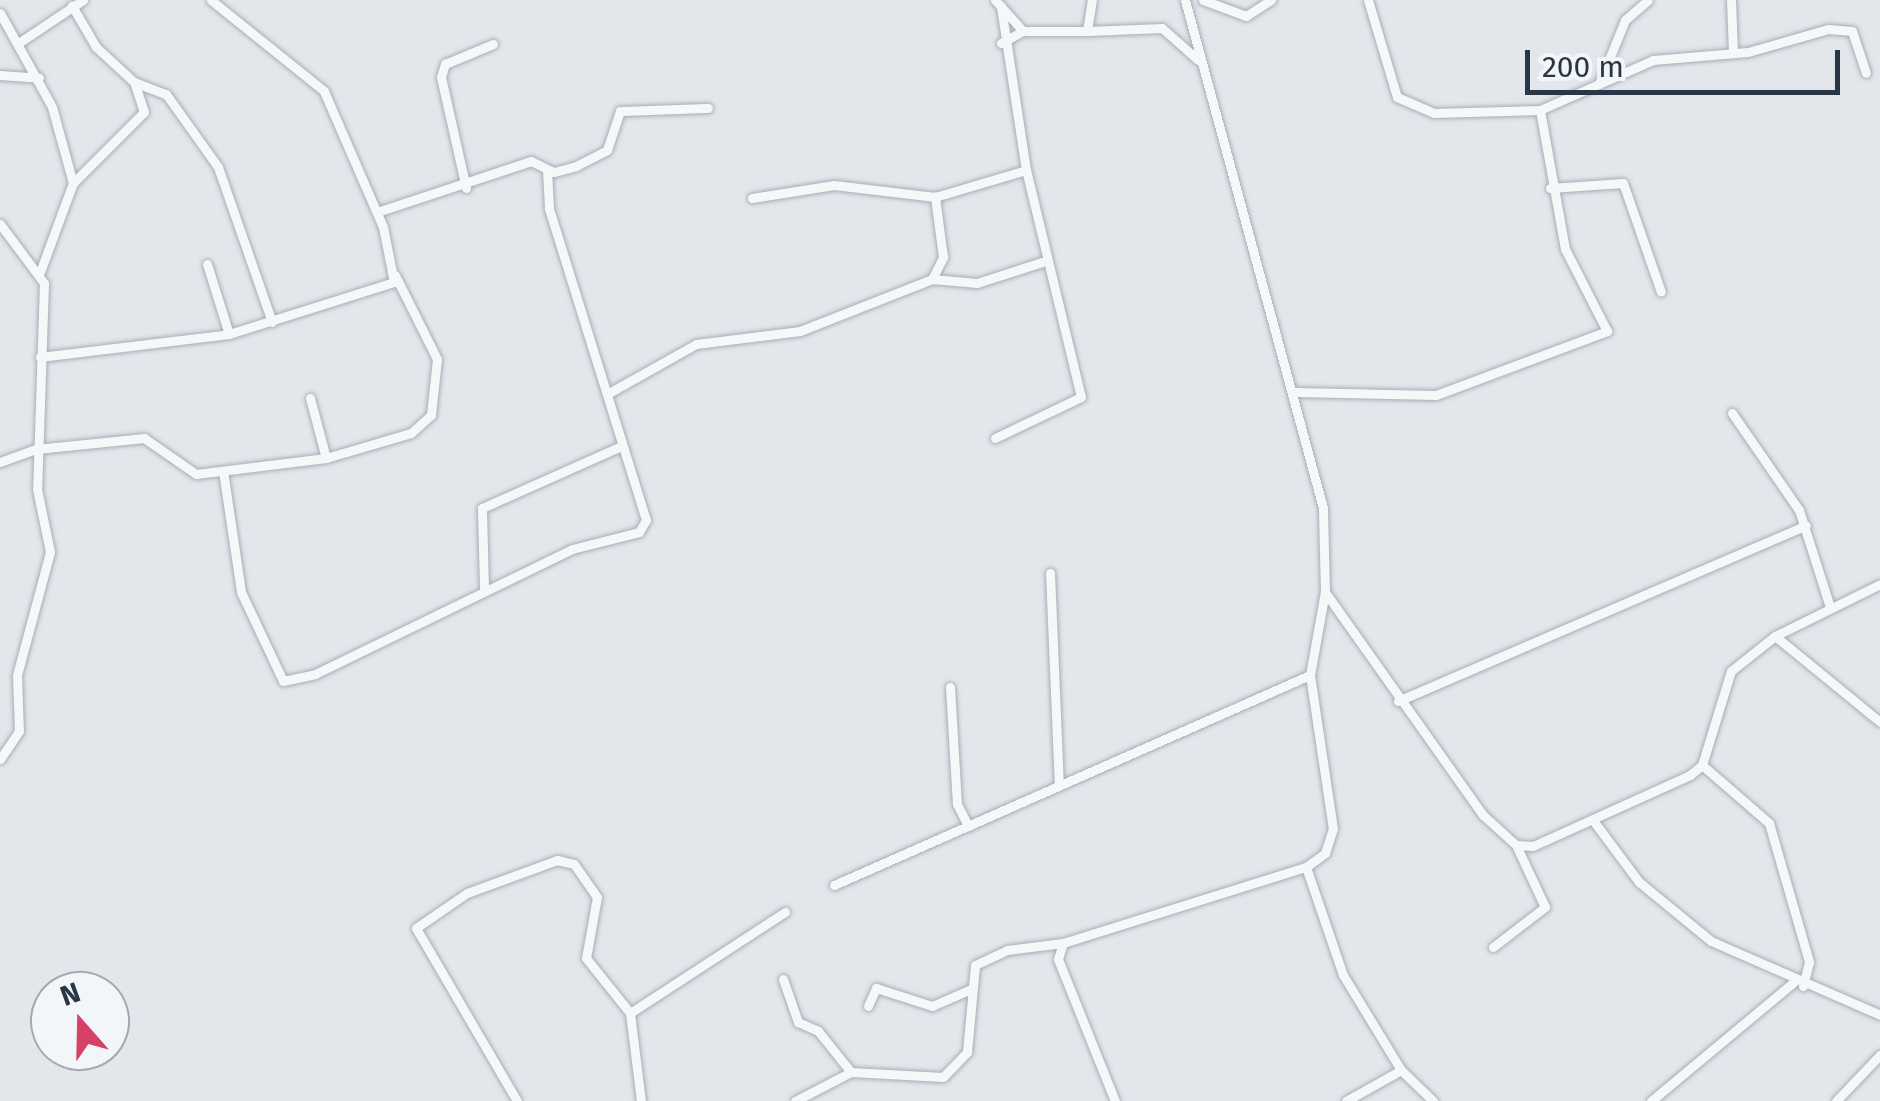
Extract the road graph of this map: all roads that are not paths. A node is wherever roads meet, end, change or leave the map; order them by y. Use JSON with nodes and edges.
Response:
{"nodes":[{"id":1,"x":83,"y":0,"type":"edge"},
{"id":2,"x":210,"y":0,"type":"edge"},
{"id":3,"x":1092,"y":0,"type":"edge"},
{"id":4,"x":1185,"y":0,"type":"edge"},
{"id":5,"x":1203,"y":0,"type":"edge"},
{"id":6,"x":1271,"y":0,"type":"edge"},
{"id":7,"x":1368,"y":0,"type":"edge"},
{"id":8,"x":1648,"y":0,"type":"edge"},
{"id":9,"x":1731,"y":0,"type":"edge"},
{"id":10,"x":998,"y":3,"type":"edge"},
{"id":11,"x":72,"y":6,"type":"junction"},
{"id":12,"x":0,"y":12,"type":"edge"},
{"id":13,"x":1023,"y":31,"type":"junction"},
{"id":14,"x":1086,"y":31,"type":"junction"},
{"id":15,"x":20,"y":42,"type":"junction"},
{"id":16,"x":1001,"y":43,"type":"junction"},
{"id":17,"x":492,"y":44,"type":"dead end"},
{"id":18,"x":1733,"y":53,"type":"junction"},
{"id":19,"x":1200,"y":62,"type":"junction"},
{"id":20,"x":1866,"y":73,"type":"dead end"},
{"id":21,"x":0,"y":75,"type":"edge"},
{"id":22,"x":39,"y":78,"type":"junction"},
{"id":23,"x":134,"y":82,"type":"junction"},
{"id":24,"x":1599,"y":84,"type":"junction"},
{"id":25,"x":708,"y":108,"type":"dead end"},
{"id":26,"x":1540,"y":110,"type":"junction"},
{"id":27,"x":547,"y":170,"type":"junction"},
{"id":28,"x":1026,"y":170,"type":"junction"},
{"id":29,"x":468,"y":171,"type":"junction"},
{"id":30,"x":485,"y":182,"type":"junction"},
{"id":31,"x":73,"y":183,"type":"junction"},
{"id":32,"x":466,"y":188,"type":"junction"},
{"id":33,"x":1550,"y":188,"type":"junction"},
{"id":34,"x":936,"y":197,"type":"junction"},
{"id":35,"x":752,"y":198,"type":"dead end"},
{"id":36,"x":400,"y":210,"type":"junction"},
{"id":37,"x":377,"y":212,"type":"junction"},
{"id":38,"x":0,"y":224,"type":"edge"},
{"id":39,"x":383,"y":227,"type":"junction"},
{"id":40,"x":1042,"y":262,"type":"junction"},
{"id":41,"x":207,"y":264,"type":"dead end"},
{"id":42,"x":40,"y":272,"type":"junction"},
{"id":43,"x":395,"y":276,"type":"junction"},
{"id":44,"x":932,"y":279,"type":"junction"},
{"id":45,"x":1661,"y":292,"type":"dead end"},
{"id":46,"x":272,"y":322,"type":"junction"},
{"id":47,"x":229,"y":334,"type":"junction"},
{"id":48,"x":40,"y":356,"type":"junction"},
{"id":49,"x":1296,"y":392,"type":"junction"},
{"id":50,"x":607,"y":394,"type":"junction"},
{"id":51,"x":310,"y":398,"type":"dead end"},
{"id":52,"x":1732,"y":413,"type":"dead end"},
{"id":53,"x":995,"y":438,"type":"dead end"},
{"id":54,"x":622,"y":446,"type":"junction"},
{"id":55,"x":36,"y":449,"type":"junction"},
{"id":56,"x":326,"y":458,"type":"junction"},
{"id":57,"x":0,"y":462,"type":"edge"},
{"id":58,"x":223,"y":471,"type":"junction"},
{"id":59,"x":1806,"y":526,"type":"junction"},
{"id":60,"x":1050,"y":573,"type":"dead end"},
{"id":61,"x":1880,"y":584,"type":"edge"},
{"id":62,"x":484,"y":588,"type":"junction"},
{"id":63,"x":1325,"y":592,"type":"junction"},
{"id":64,"x":1830,"y":607,"type":"junction"},
{"id":65,"x":1775,"y":636,"type":"junction"},
{"id":66,"x":1310,"y":675,"type":"junction"},
{"id":67,"x":950,"y":686,"type":"dead end"},
{"id":68,"x":1398,"y":702,"type":"junction"},
{"id":69,"x":1880,"y":722,"type":"edge"},
{"id":70,"x":0,"y":759,"type":"edge"},
{"id":71,"x":1702,"y":765,"type":"junction"},
{"id":72,"x":1059,"y":785,"type":"junction"},
{"id":73,"x":1596,"y":824,"type":"junction"},
{"id":74,"x":968,"y":826,"type":"junction"},
{"id":75,"x":1516,"y":845,"type":"junction"},
{"id":76,"x":1306,"y":867,"type":"junction"},
{"id":77,"x":834,"y":884,"type":"dead end"},
{"id":78,"x":786,"y":912,"type":"dead end"},
{"id":79,"x":1062,"y":943,"type":"junction"},
{"id":80,"x":1492,"y":947,"type":"dead end"},
{"id":81,"x":783,"y":978,"type":"dead end"},
{"id":82,"x":1799,"y":984,"type":"junction"},
{"id":83,"x":971,"y":989,"type":"junction"},
{"id":84,"x":868,"y":1006,"type":"dead end"},
{"id":85,"x":630,"y":1014,"type":"junction"},
{"id":86,"x":1880,"y":1015,"type":"edge"},
{"id":87,"x":1880,"y":1055,"type":"edge"},
{"id":88,"x":1401,"y":1070,"type":"junction"},
{"id":89,"x":852,"y":1072,"type":"junction"},
{"id":90,"x":518,"y":1101,"type":"edge"},
{"id":91,"x":641,"y":1101,"type":"edge"},
{"id":92,"x":794,"y":1101,"type":"edge"},
{"id":93,"x":1115,"y":1101,"type":"edge"},
{"id":94,"x":1346,"y":1101,"type":"edge"},
{"id":95,"x":1432,"y":1101,"type":"edge"},
{"id":96,"x":1651,"y":1101,"type":"edge"},
{"id":97,"x":1836,"y":1101,"type":"edge"}],
"edges":[{"from":1,"to":11,"type":"street"},
{"from":2,"to":37,"type":"street"},
{"from":3,"to":14,"type":"street"},
{"from":4,"to":19,"type":"street"},
{"from":5,"to":6,"type":"street"},
{"from":7,"to":26,"type":"street"},
{"from":8,"to":24,"type":"street"},
{"from":9,"to":18,"type":"street"},
{"from":10,"to":13,"type":"street"},
{"from":10,"to":16,"type":"street"},
{"from":11,"to":15,"type":"street"},
{"from":11,"to":23,"type":"street"},
{"from":12,"to":15,"type":"street"},
{"from":13,"to":14,"type":"street"},
{"from":13,"to":16,"type":"street"},
{"from":14,"to":19,"type":"street"},
{"from":15,"to":22,"type":"street"},
{"from":16,"to":28,"type":"street"},
{"from":17,"to":29,"type":"street"},
{"from":18,"to":20,"type":"street"},
{"from":18,"to":24,"type":"street"},
{"from":19,"to":49,"type":"street"},
{"from":21,"to":22,"type":"street"},
{"from":22,"to":31,"type":"street"},
{"from":23,"to":31,"type":"street"},
{"from":23,"to":46,"type":"street"},
{"from":24,"to":26,"type":"street"},
{"from":25,"to":27,"type":"street"},
{"from":26,"to":33,"type":"street"},
{"from":27,"to":30,"type":"street"},
{"from":27,"to":50,"type":"street"},
{"from":28,"to":34,"type":"street"},
{"from":28,"to":40,"type":"street"},
{"from":29,"to":30,"type":"street"},
{"from":29,"to":32,"type":"street"},
{"from":30,"to":32,"type":"street"},
{"from":31,"to":42,"type":"street"},
{"from":32,"to":36,"type":"street"},
{"from":33,"to":45,"type":"street"},
{"from":33,"to":49,"type":"street"},
{"from":34,"to":35,"type":"street"},
{"from":34,"to":44,"type":"street"},
{"from":36,"to":37,"type":"street"},
{"from":36,"to":39,"type":"street"},
{"from":37,"to":39,"type":"street"},
{"from":38,"to":42,"type":"street"},
{"from":39,"to":43,"type":"street"},
{"from":40,"to":44,"type":"street"},
{"from":40,"to":53,"type":"street"},
{"from":41,"to":47,"type":"street"},
{"from":42,"to":48,"type":"street"},
{"from":43,"to":46,"type":"street"},
{"from":43,"to":56,"type":"street"},
{"from":44,"to":50,"type":"street"},
{"from":46,"to":47,"type":"street"},
{"from":47,"to":48,"type":"street"},
{"from":48,"to":55,"type":"street"},
{"from":49,"to":63,"type":"street"},
{"from":50,"to":54,"type":"street"},
{"from":51,"to":56,"type":"street"},
{"from":52,"to":59,"type":"street"},
{"from":54,"to":62,"type":"street"},
{"from":54,"to":62,"type":"street"},
{"from":55,"to":57,"type":"street"},
{"from":55,"to":58,"type":"street"},
{"from":55,"to":70,"type":"street"},
{"from":56,"to":58,"type":"street"},
{"from":58,"to":62,"type":"street"},
{"from":59,"to":64,"type":"street"},
{"from":59,"to":68,"type":"street"},
{"from":60,"to":72,"type":"street"},
{"from":61,"to":64,"type":"street"},
{"from":63,"to":66,"type":"street"},
{"from":63,"to":68,"type":"street"},
{"from":64,"to":65,"type":"street"},
{"from":65,"to":69,"type":"street"},
{"from":65,"to":71,"type":"street"},
{"from":66,"to":72,"type":"street"},
{"from":66,"to":76,"type":"street"},
{"from":67,"to":74,"type":"street"},
{"from":68,"to":75,"type":"street"},
{"from":71,"to":73,"type":"street"},
{"from":71,"to":82,"type":"street"},
{"from":72,"to":74,"type":"street"},
{"from":73,"to":75,"type":"street"},
{"from":73,"to":82,"type":"street"},
{"from":74,"to":77,"type":"street"},
{"from":75,"to":80,"type":"street"},
{"from":76,"to":79,"type":"street"},
{"from":76,"to":88,"type":"street"},
{"from":78,"to":85,"type":"street"},
{"from":79,"to":83,"type":"street"},
{"from":79,"to":93,"type":"street"},
{"from":81,"to":89,"type":"street"},
{"from":82,"to":86,"type":"street"},
{"from":82,"to":96,"type":"street"},
{"from":83,"to":84,"type":"street"},
{"from":83,"to":89,"type":"street"},
{"from":85,"to":90,"type":"street"},
{"from":85,"to":91,"type":"street"},
{"from":87,"to":97,"type":"street"},
{"from":88,"to":94,"type":"street"},
{"from":88,"to":95,"type":"street"},
{"from":89,"to":92,"type":"street"}]}
